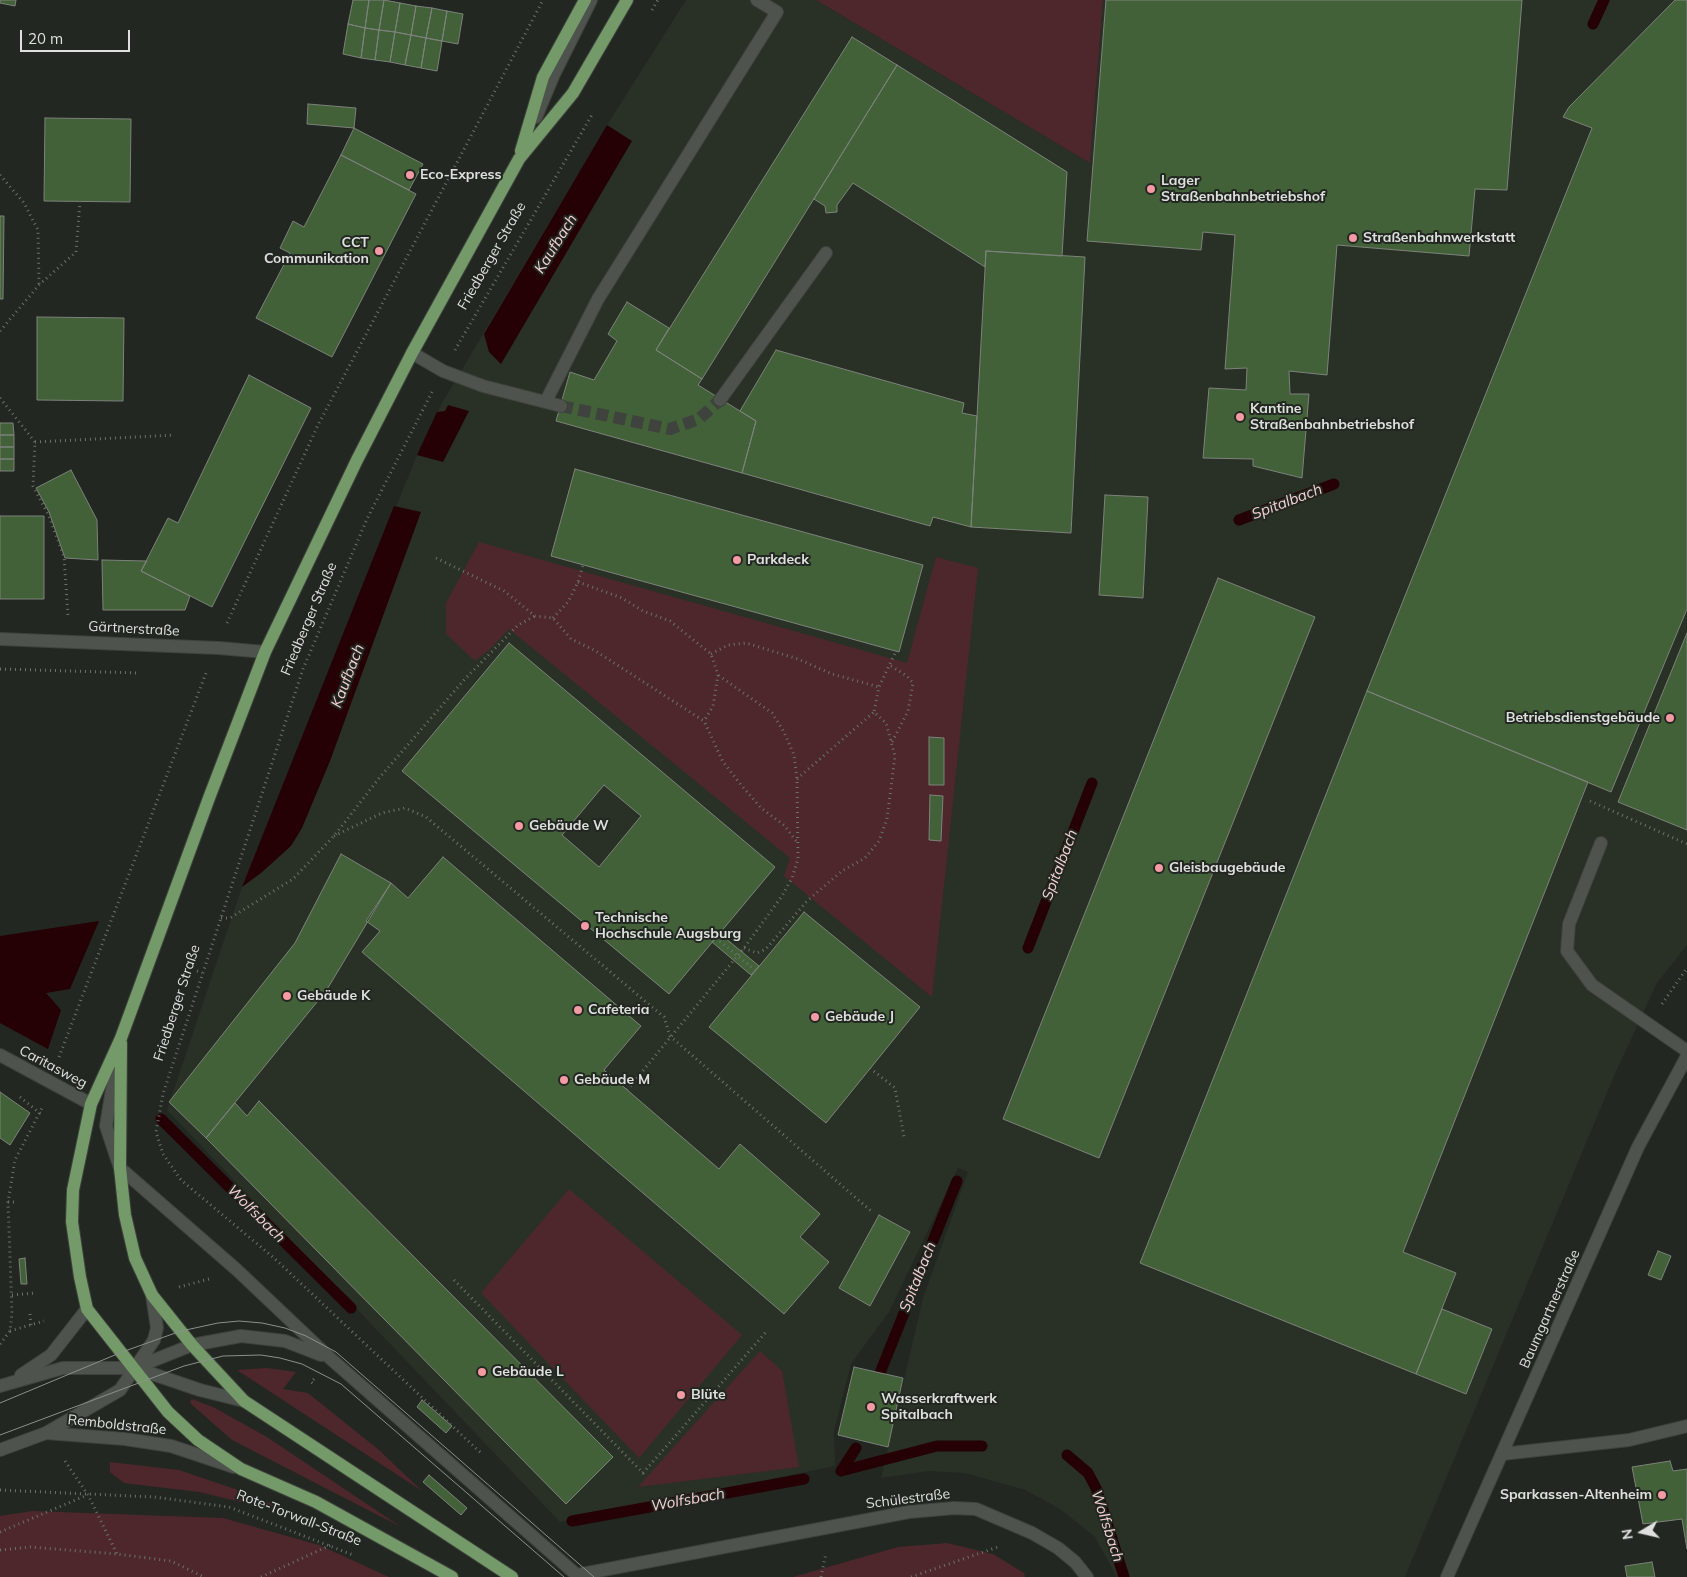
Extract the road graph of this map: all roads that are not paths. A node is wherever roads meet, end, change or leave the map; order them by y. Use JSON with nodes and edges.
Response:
{"nodes":[{"id":1,"x":585,"y":0,"type":"edge"},
{"id":2,"x":591,"y":0,"type":"edge"},
{"id":3,"x":628,"y":0,"type":"edge"},
{"id":4,"x":757,"y":0,"type":"edge"},
{"id":5,"x":519,"y":158,"type":"junction"},
{"id":6,"x":826,"y":254,"type":"dead end"},
{"id":7,"x":412,"y":354,"type":"junction"},
{"id":8,"x":720,"y":400,"type":"tunnel mouth"},
{"id":9,"x":546,"y":402,"type":"junction"},
{"id":10,"x":561,"y":406,"type":"tunnel mouth"},
{"id":11,"x":0,"y":639,"type":"edge"},
{"id":12,"x":265,"y":652,"type":"junction"},
{"id":13,"x":1601,"y":843,"type":"dead end"},
{"id":14,"x":121,"y":1038,"type":"junction"},
{"id":15,"x":1687,"y":1051,"type":"edge"},
{"id":16,"x":0,"y":1055,"type":"edge"},
{"id":17,"x":1687,"y":1056,"type":"edge"},
{"id":18,"x":91,"y":1104,"type":"junction"},
{"id":19,"x":120,"y":1168,"type":"junction"},
{"id":20,"x":152,"y":1295,"type":"junction"},
{"id":21,"x":87,"y":1309,"type":"junction"},
{"id":22,"x":192,"y":1345,"type":"junction"},
{"id":23,"x":331,"y":1360,"type":"junction"},
{"id":24,"x":134,"y":1368,"type":"junction"},
{"id":25,"x":14,"y":1381,"type":"junction"},
{"id":26,"x":0,"y":1386,"type":"edge"},
{"id":27,"x":244,"y":1401,"type":"junction"},
{"id":28,"x":1687,"y":1426,"type":"edge"},
{"id":29,"x":46,"y":1433,"type":"junction"},
{"id":30,"x":0,"y":1450,"type":"edge"},
{"id":31,"x":1502,"y":1454,"type":"junction"},
{"id":32,"x":241,"y":1469,"type":"junction"},
{"id":33,"x":578,"y":1576,"type":"edge"},
{"id":34,"x":452,"y":1577,"type":"edge"},
{"id":35,"x":512,"y":1577,"type":"edge"},
{"id":36,"x":1087,"y":1577,"type":"edge"},
{"id":37,"x":1447,"y":1577,"type":"edge"}],
"edges":[{"from":1,"to":5,"type":"main road","name":"Friedberger Straße"},
{"from":2,"to":5,"type":"street"},
{"from":3,"to":5,"type":"main road","name":"Friedberger Straße"},
{"from":4,"to":9,"type":"street"},
{"from":5,"to":7,"type":"main road","name":"Friedberger Straße"},
{"from":6,"to":8,"type":"street"},
{"from":7,"to":9,"type":"street"},
{"from":7,"to":12,"type":"main road","name":"Friedberger Straße"},
{"from":9,"to":10,"type":"street"},
{"from":11,"to":12,"type":"street","name":"Gärtnerstraße"},
{"from":12,"to":14,"type":"main road","name":"Friedberger Straße"},
{"from":13,"to":15,"type":"street"},
{"from":14,"to":18,"type":"main road","name":"Friedberger Straße"},
{"from":14,"to":19,"type":"main road","name":"Friedberger Straße"},
{"from":16,"to":18,"type":"street","name":"Caritasweg"},
{"from":17,"to":31,"type":"street","name":"Baumgartnerstraße"},
{"from":18,"to":21,"type":"main road","name":"Friedberger Straße"},
{"from":19,"to":20,"type":"main road","name":"Friedberger Straße"},
{"from":19,"to":23,"type":"street"},
{"from":20,"to":22,"type":"main road","name":"Friedberger Straße"},
{"from":20,"to":24,"type":"street","name":"Remboldstraße"},
{"from":21,"to":24,"type":"main road","name":"Friedberger Straße"},
{"from":21,"to":25,"type":"street"},
{"from":22,"to":23,"type":"street"},
{"from":22,"to":24,"type":"street"},
{"from":22,"to":27,"type":"main road","name":"Friedberger Straße"},
{"from":23,"to":33,"type":"street"},
{"from":24,"to":25,"type":"street"},
{"from":24,"to":27,"type":"street"},
{"from":24,"to":29,"type":"street","name":"Remboldstraße"},
{"from":24,"to":32,"type":"main road","name":"Friedberger Straße"},
{"from":25,"to":26,"type":"street"},
{"from":27,"to":35,"type":"main road"},
{"from":28,"to":31,"type":"street"},
{"from":29,"to":30,"type":"street","name":"Remboldstraße"},
{"from":29,"to":32,"type":"street","name":"Remboldstraße"},
{"from":31,"to":37,"type":"street","name":"Baumgartnerstraße"},
{"from":32,"to":34,"type":"main road","name":"Rote-Torwall-Straße"},
{"from":33,"to":36,"type":"street","name":"Schülestraße"}]}
